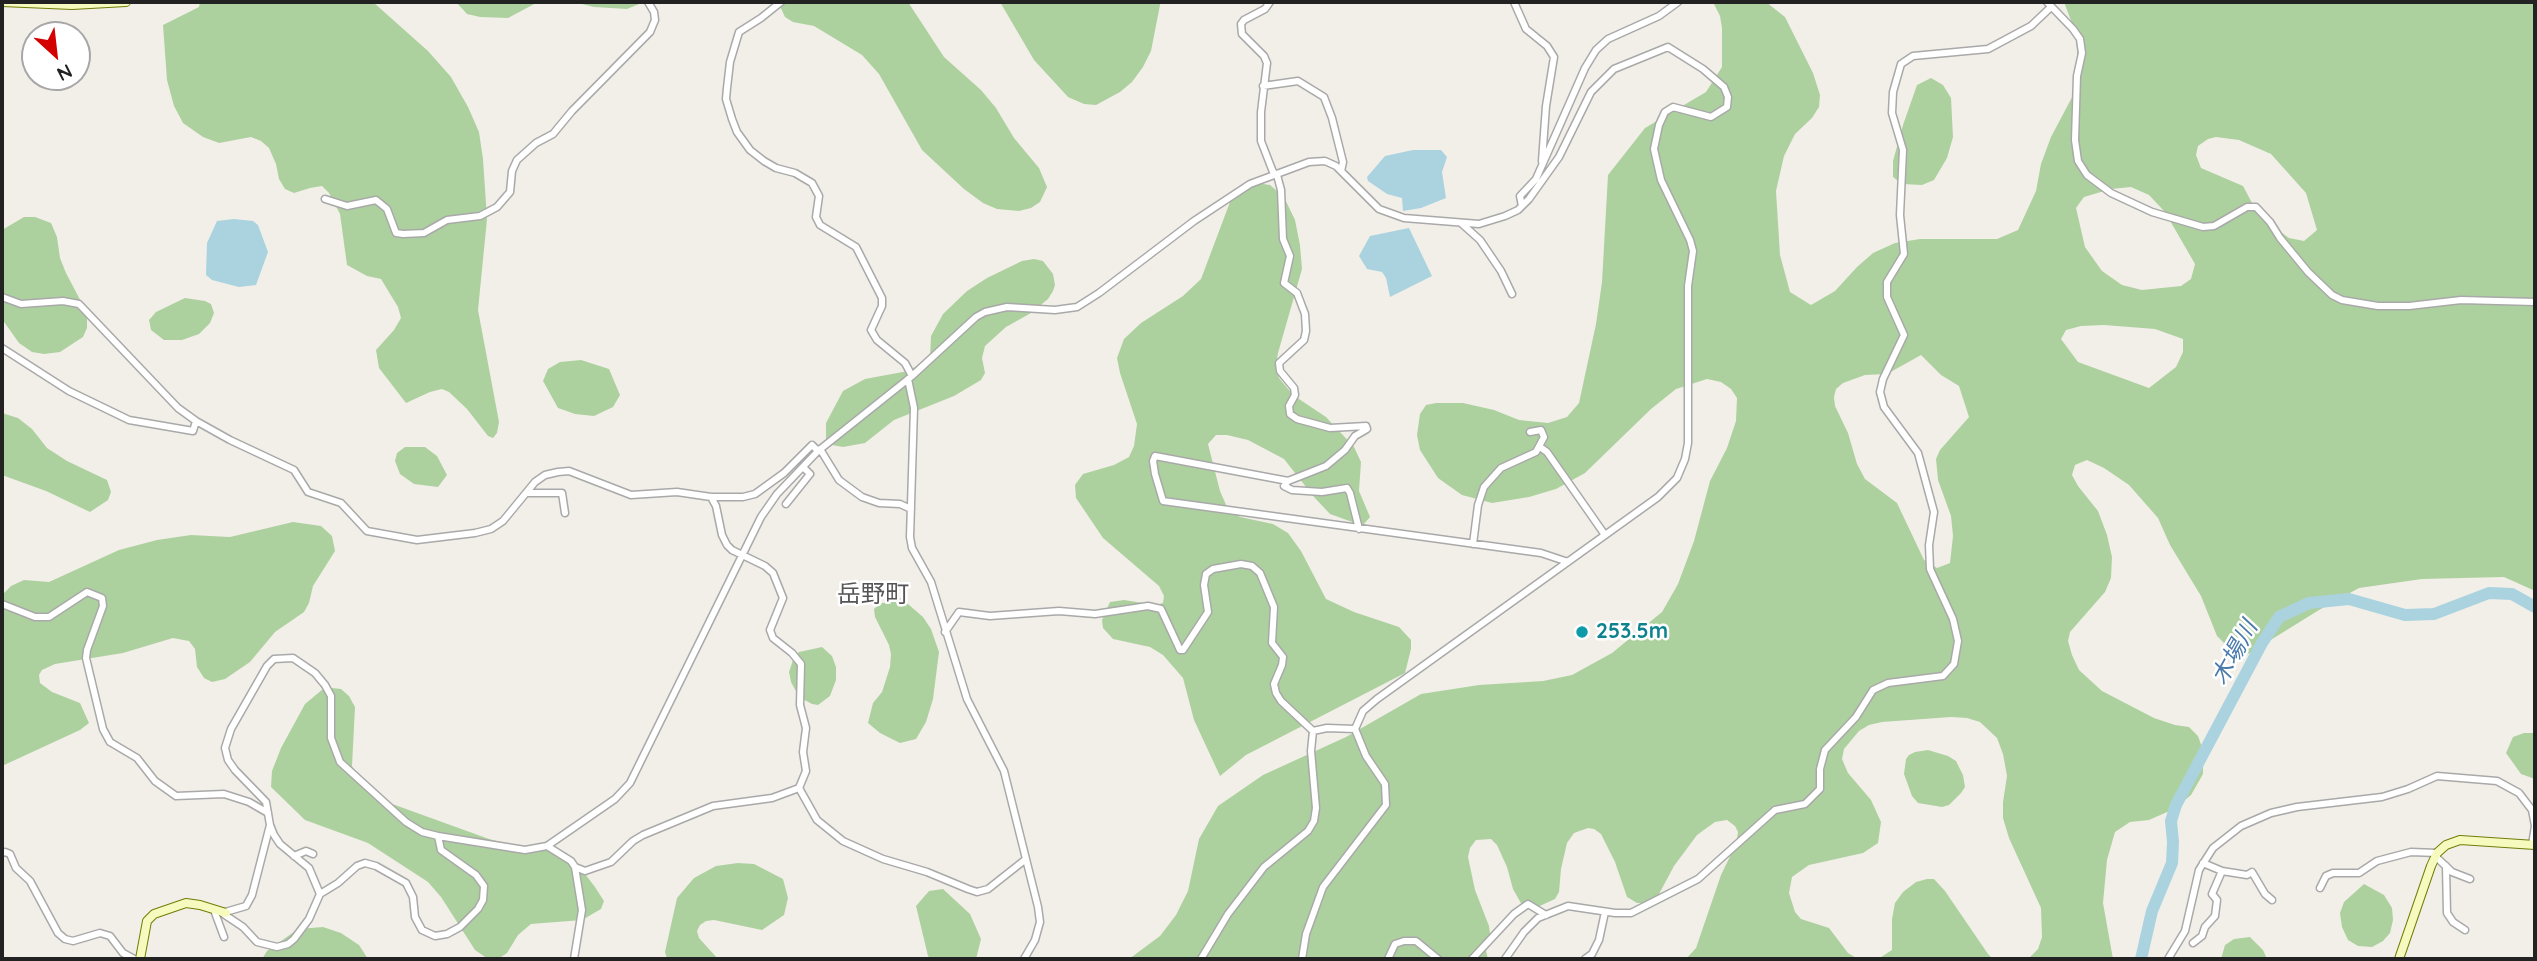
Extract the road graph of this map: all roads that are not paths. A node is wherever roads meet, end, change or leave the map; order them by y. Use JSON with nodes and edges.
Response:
{"nodes":[{"id":1,"x":2,"y":2,"type":"edge"},
{"id":2,"x":8,"y":2,"type":"edge"},
{"id":3,"x":126,"y":2,"type":"edge"},
{"id":4,"x":648,"y":2,"type":"edge"},
{"id":5,"x":781,"y":2,"type":"edge"},
{"id":6,"x":1270,"y":2,"type":"edge"},
{"id":7,"x":1514,"y":2,"type":"edge"},
{"id":8,"x":1678,"y":2,"type":"edge"},
{"id":9,"x":58,"y":3,"type":"edge"},
{"id":10,"x":2049,"y":4,"type":"edge"},
{"id":11,"x":1263,"y":86,"type":"junction"},
{"id":12,"x":1541,"y":167,"type":"junction"},
{"id":13,"x":1341,"y":171,"type":"junction"},
{"id":14,"x":1278,"y":175,"type":"junction"},
{"id":15,"x":325,"y":199,"type":"dead end"},
{"id":16,"x":1522,"y":206,"type":"junction"},
{"id":17,"x":1461,"y":223,"type":"junction"},
{"id":18,"x":1513,"y":294,"type":"dead end"},
{"id":19,"x":2,"y":297,"type":"edge"},
{"id":20,"x":2535,"y":302,"type":"edge"},
{"id":21,"x":2,"y":348,"type":"edge"},
{"id":22,"x":910,"y":377,"type":"junction"},
{"id":23,"x":196,"y":421,"type":"junction"},
{"id":24,"x":1530,"y":432,"type":"dead end"},
{"id":25,"x":1540,"y":447,"type":"junction"},
{"id":26,"x":819,"y":450,"type":"junction"},
{"id":27,"x":803,"y":467,"type":"junction"},
{"id":28,"x":1288,"y":481,"type":"junction"},
{"id":29,"x":527,"y":492,"type":"junction"},
{"id":30,"x":711,"y":497,"type":"junction"},
{"id":31,"x":786,"y":504,"type":"dead end"},
{"id":32,"x":911,"y":509,"type":"junction"},
{"id":33,"x":565,"y":513,"type":"dead end"},
{"id":34,"x":1359,"y":529,"type":"junction"},
{"id":35,"x":1605,"y":535,"type":"junction"},
{"id":36,"x":1473,"y":544,"type":"junction"},
{"id":37,"x":742,"y":555,"type":"junction"},
{"id":38,"x":1568,"y":562,"type":"junction"},
{"id":39,"x":2,"y":604,"type":"edge"},
{"id":40,"x":945,"y":632,"type":"junction"},
{"id":41,"x":1355,"y":729,"type":"junction"},
{"id":42,"x":1312,"y":732,"type":"junction"},
{"id":43,"x":799,"y":788,"type":"junction"},
{"id":44,"x":268,"y":813,"type":"junction"},
{"id":45,"x":270,"y":825,"type":"junction"},
{"id":46,"x":438,"y":836,"type":"junction"},
{"id":47,"x":2534,"y":845,"type":"edge"},
{"id":48,"x":547,"y":846,"type":"junction"},
{"id":49,"x":2,"y":853,"type":"edge"},
{"id":50,"x":313,"y":854,"type":"dead end"},
{"id":51,"x":2436,"y":854,"type":"junction"},
{"id":52,"x":294,"y":856,"type":"junction"},
{"id":53,"x":1026,"y":859,"type":"junction"},
{"id":54,"x":2203,"y":863,"type":"junction"},
{"id":55,"x":2446,"y":866,"type":"junction"},
{"id":56,"x":575,"y":867,"type":"junction"},
{"id":57,"x":2222,"y":872,"type":"junction"},
{"id":58,"x":2470,"y":879,"type":"dead end"},
{"id":59,"x":2320,"y":888,"type":"dead end"},
{"id":60,"x":320,"y":894,"type":"junction"},
{"id":61,"x":2272,"y":900,"type":"dead end"},
{"id":62,"x":214,"y":910,"type":"junction"},
{"id":63,"x":1605,"y":912,"type":"junction"},
{"id":64,"x":226,"y":913,"type":"junction"},
{"id":65,"x":1546,"y":915,"type":"junction"},
{"id":66,"x":2465,"y":930,"type":"dead end"},
{"id":67,"x":224,"y":937,"type":"dead end"},
{"id":68,"x":2193,"y":943,"type":"dead end"},
{"id":69,"x":2401,"y":958,"type":"edge"},
{"id":70,"x":134,"y":959,"type":"edge"},
{"id":71,"x":140,"y":959,"type":"edge"},
{"id":72,"x":574,"y":959,"type":"edge"},
{"id":73,"x":1024,"y":959,"type":"edge"},
{"id":74,"x":1201,"y":959,"type":"edge"},
{"id":75,"x":1302,"y":959,"type":"edge"},
{"id":76,"x":1388,"y":959,"type":"edge"},
{"id":77,"x":1438,"y":959,"type":"edge"},
{"id":78,"x":1472,"y":959,"type":"edge"},
{"id":79,"x":1505,"y":959,"type":"edge"},
{"id":80,"x":1586,"y":959,"type":"edge"},
{"id":81,"x":2168,"y":959,"type":"edge"}],
"edges":[{"from":1,"to":2,"type":"street"},
{"from":2,"to":9,"type":"street"},
{"from":3,"to":9,"type":"street"},
{"from":4,"to":15,"type":"street"},
{"from":5,"to":22,"type":"street"},
{"from":6,"to":11,"type":"street"},
{"from":7,"to":12,"type":"street"},
{"from":8,"to":12,"type":"street"},
{"from":10,"to":20,"type":"street"},
{"from":10,"to":63,"type":"street"},
{"from":11,"to":13,"type":"street"},
{"from":11,"to":14,"type":"street"},
{"from":12,"to":16,"type":"street"},
{"from":13,"to":14,"type":"street"},
{"from":13,"to":17,"type":"street"},
{"from":14,"to":22,"type":"street"},
{"from":14,"to":28,"type":"street"},
{"from":16,"to":17,"type":"street"},
{"from":16,"to":35,"type":"street"},
{"from":17,"to":18,"type":"street"},
{"from":19,"to":23,"type":"street"},
{"from":21,"to":23,"type":"street"},
{"from":22,"to":26,"type":"street"},
{"from":22,"to":32,"type":"street"},
{"from":23,"to":29,"type":"street"},
{"from":24,"to":25,"type":"street"},
{"from":25,"to":35,"type":"street"},
{"from":25,"to":36,"type":"street"},
{"from":26,"to":27,"type":"street"},
{"from":26,"to":30,"type":"street"},
{"from":26,"to":32,"type":"street"},
{"from":27,"to":31,"type":"street"},
{"from":27,"to":37,"type":"street"},
{"from":28,"to":34,"type":"street"},
{"from":28,"to":34,"type":"street"},
{"from":29,"to":30,"type":"street"},
{"from":29,"to":33,"type":"street"},
{"from":30,"to":37,"type":"street"},
{"from":32,"to":40,"type":"street"},
{"from":34,"to":36,"type":"street"},
{"from":35,"to":38,"type":"street"},
{"from":36,"to":38,"type":"street"},
{"from":37,"to":43,"type":"street"},
{"from":37,"to":48,"type":"street"},
{"from":38,"to":41,"type":"street"},
{"from":39,"to":44,"type":"street"},
{"from":40,"to":42,"type":"street"},
{"from":40,"to":53,"type":"street"},
{"from":41,"to":42,"type":"street"},
{"from":41,"to":75,"type":"street"},
{"from":42,"to":74,"type":"street"},
{"from":43,"to":53,"type":"street"},
{"from":43,"to":56,"type":"street"},
{"from":44,"to":45,"type":"street"},
{"from":44,"to":46,"type":"street"},
{"from":45,"to":52,"type":"street"},
{"from":45,"to":64,"type":"street"},
{"from":46,"to":48,"type":"street"},
{"from":46,"to":60,"type":"street"},
{"from":47,"to":51,"type":"street"},
{"from":47,"to":54,"type":"street"},
{"from":48,"to":56,"type":"street"},
{"from":49,"to":70,"type":"street"},
{"from":50,"to":52,"type":"street"},
{"from":51,"to":55,"type":"street"},
{"from":51,"to":59,"type":"street"},
{"from":51,"to":69,"type":"street"},
{"from":52,"to":60,"type":"street"},
{"from":53,"to":73,"type":"street"},
{"from":54,"to":57,"type":"street"},
{"from":54,"to":81,"type":"street"},
{"from":55,"to":58,"type":"street"},
{"from":55,"to":66,"type":"street"},
{"from":56,"to":72,"type":"street"},
{"from":57,"to":61,"type":"street"},
{"from":57,"to":68,"type":"street"},
{"from":60,"to":64,"type":"street"},
{"from":62,"to":64,"type":"street"},
{"from":62,"to":67,"type":"street"},
{"from":62,"to":71,"type":"street"},
{"from":63,"to":65,"type":"street"},
{"from":63,"to":80,"type":"street"},
{"from":65,"to":78,"type":"street"},
{"from":65,"to":79,"type":"street"},
{"from":76,"to":77,"type":"street"}]}
